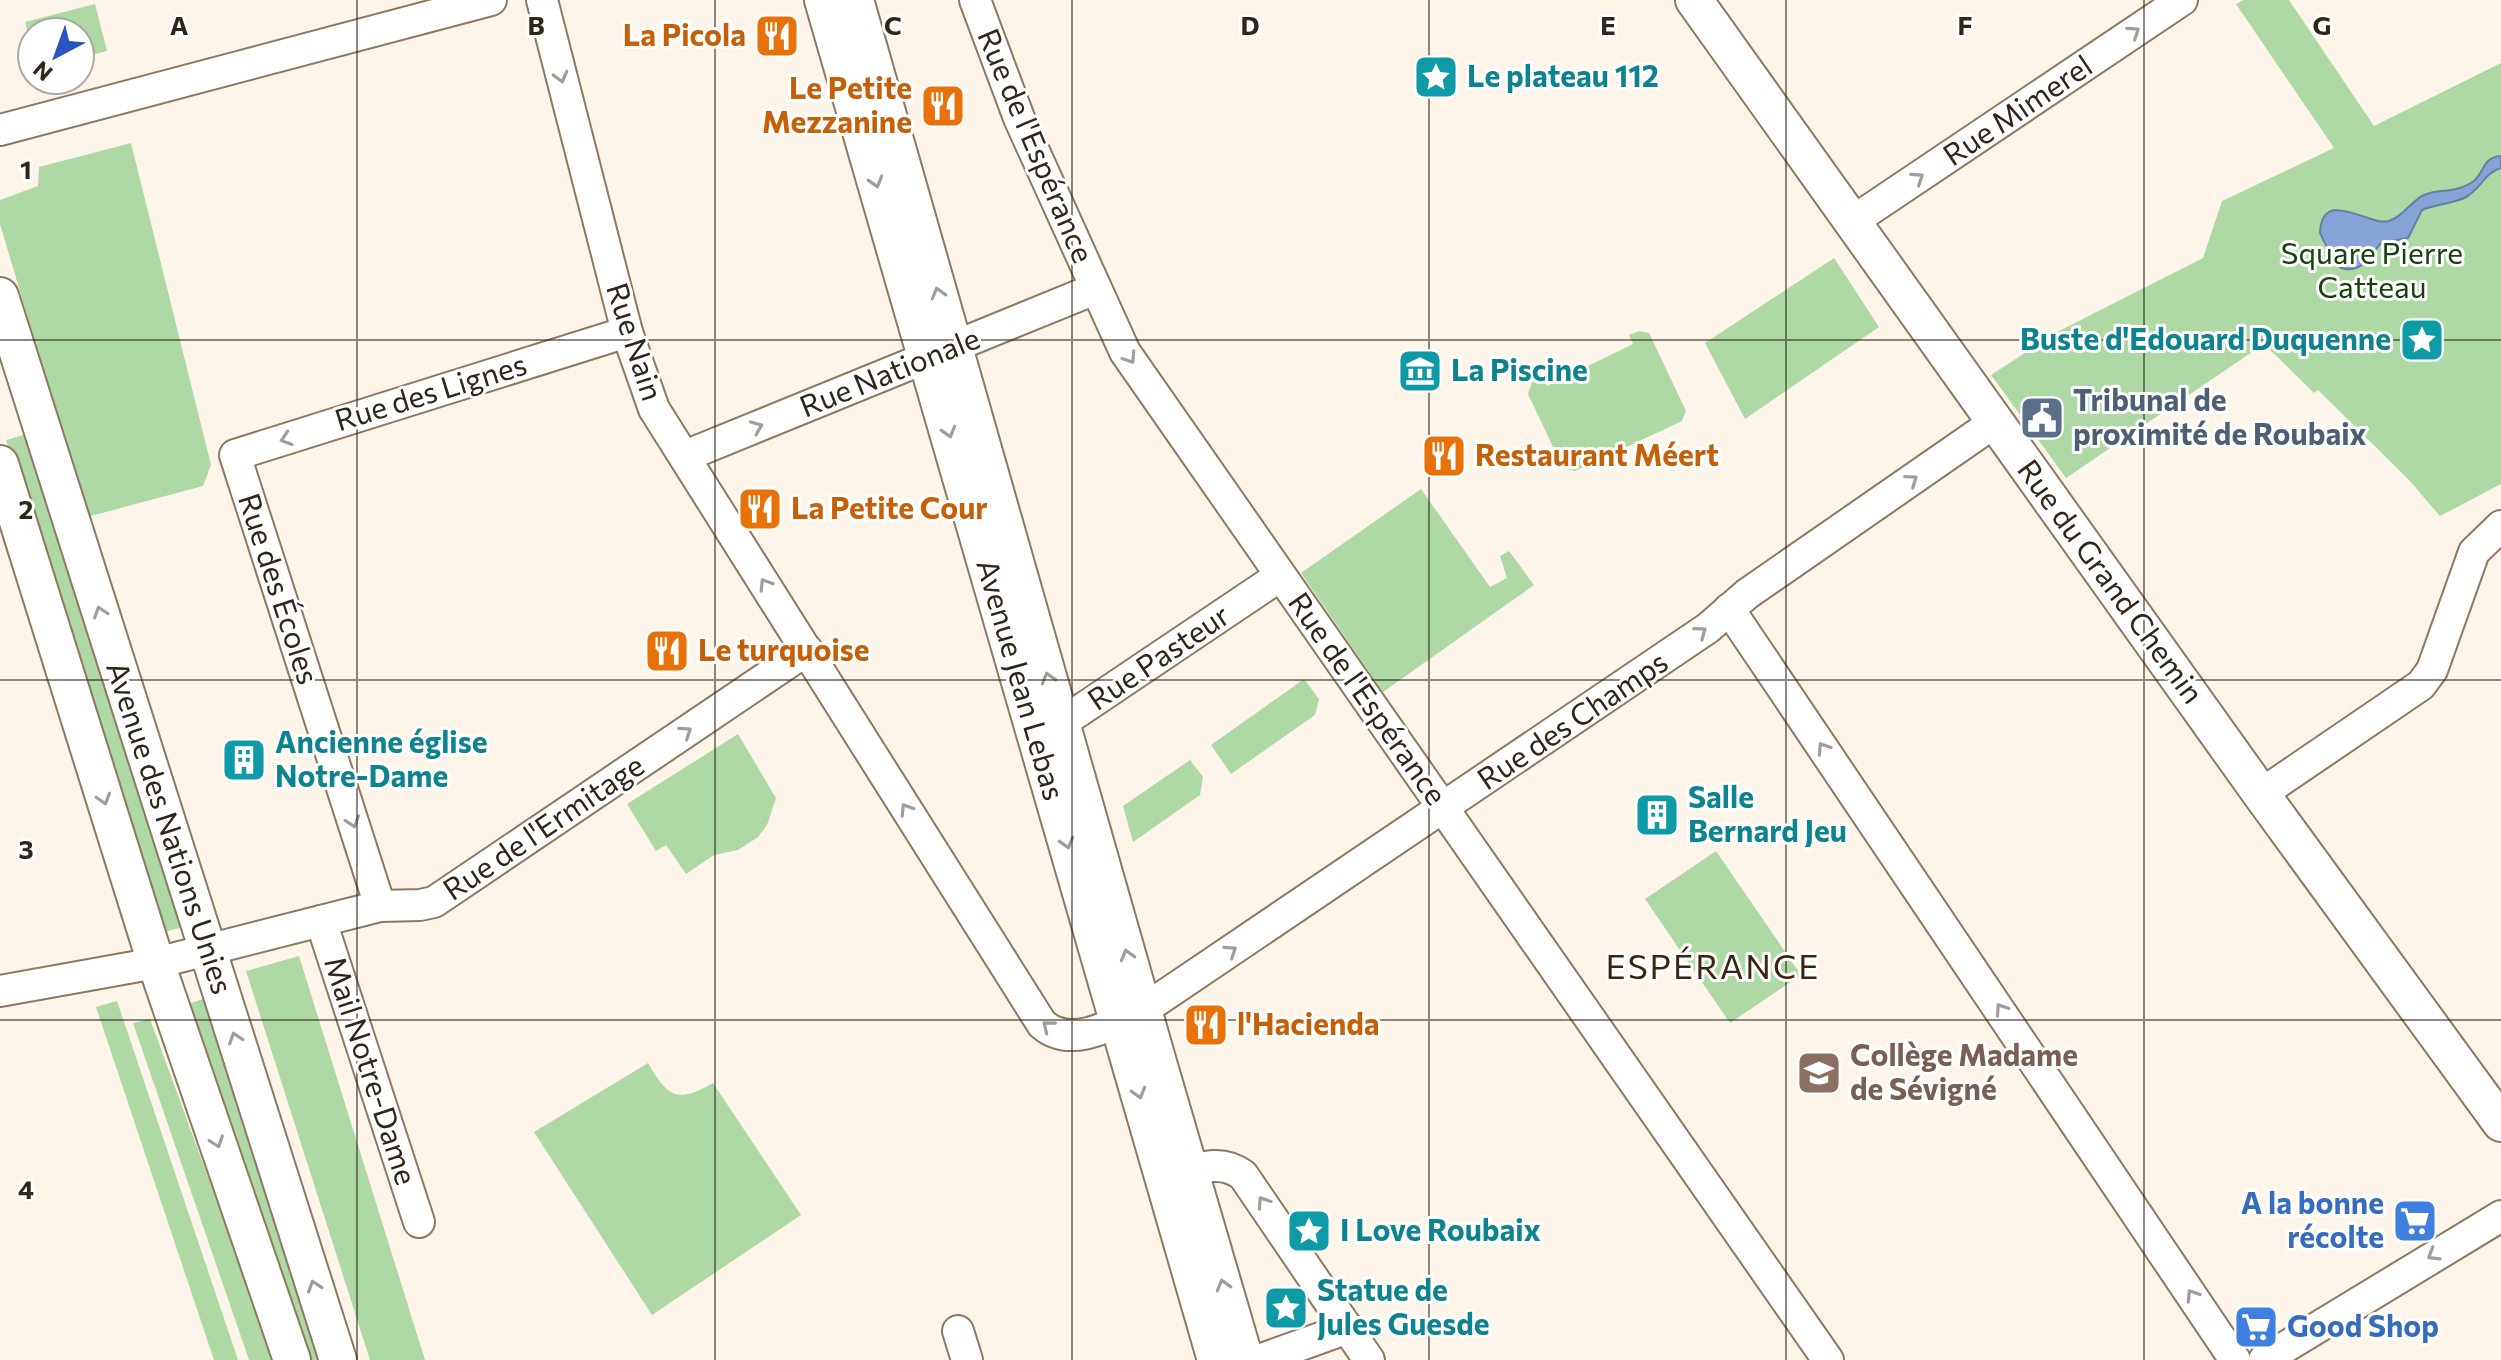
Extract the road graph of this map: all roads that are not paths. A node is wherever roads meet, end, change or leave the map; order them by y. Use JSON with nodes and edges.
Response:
{"nodes":[{"id":1,"x":491,"y":0,"type":"edge"},
{"id":2,"x":543,"y":0,"type":"edge"},
{"id":3,"x":823,"y":0,"type":"edge"},
{"id":4,"x":855,"y":0,"type":"edge"},
{"id":5,"x":975,"y":0,"type":"edge"},
{"id":6,"x":1694,"y":0,"type":"edge"},
{"id":7,"x":2182,"y":0,"type":"edge"},
{"id":8,"x":0,"y":130,"type":"edge"},
{"id":9,"x":1853,"y":221,"type":"junction"},
{"id":10,"x":1095,"y":289,"type":"junction"},
{"id":11,"x":0,"y":296,"type":"edge"},
{"id":12,"x":627,"y":332,"type":"junction"},
{"id":13,"x":940,"y":352,"type":"junction"},
{"id":14,"x":1995,"y":422,"type":"junction"},
{"id":15,"x":235,"y":455,"type":"joint"},
{"id":16,"x":685,"y":456,"type":"junction"},
{"id":17,"x":0,"y":464,"type":"edge"},
{"id":18,"x":2501,"y":526,"type":"edge"},
{"id":19,"x":1280,"y":576,"type":"junction"},
{"id":20,"x":1729,"y":609,"type":"junction"},
{"id":21,"x":807,"y":650,"type":"junction"},
{"id":22,"x":1049,"y":731,"type":"junction"},
{"id":23,"x":2261,"y":794,"type":"junction"},
{"id":24,"x":1444,"y":809,"type":"junction"},
{"id":25,"x":380,"y":906,"type":"junction"},
{"id":26,"x":321,"y":921,"type":"junction"},
{"id":27,"x":207,"y":951,"type":"junction"},
{"id":28,"x":156,"y":963,"type":"junction"},
{"id":29,"x":0,"y":991,"type":"edge"},
{"id":30,"x":1131,"y":1016,"type":"junction"},
{"id":31,"x":2501,"y":1123,"type":"edge"},
{"id":32,"x":1177,"y":1175,"type":"junction"},
{"id":33,"x":2501,"y":1216,"type":"edge"},
{"id":34,"x":419,"y":1222,"type":"dead end"},
{"id":35,"x":1348,"y":1328,"type":"junction"},
{"id":36,"x":958,"y":1331,"type":"dead end"},
{"id":37,"x":292,"y":1360,"type":"edge"},
{"id":38,"x":338,"y":1360,"type":"edge"},
{"id":39,"x":967,"y":1360,"type":"edge"},
{"id":40,"x":1216,"y":1360,"type":"edge"},
{"id":41,"x":1245,"y":1360,"type":"edge"},
{"id":42,"x":1259,"y":1360,"type":"edge"},
{"id":43,"x":1369,"y":1360,"type":"edge"},
{"id":44,"x":1828,"y":1360,"type":"edge"},
{"id":45,"x":2235,"y":1360,"type":"edge"},
{"id":46,"x":2264,"y":1360,"type":"edge"}],
"edges":[{"from":1,"to":8,"type":"street"},
{"from":2,"to":12,"type":"street","name":"Rue Nain","one_way":true},
{"from":3,"to":13,"type":"main road","name":"Avenue Jean Lebas","one_way":true},
{"from":13,"to":4,"type":"main road","name":"Avenue Jean Lebas","one_way":true},
{"from":5,"to":10,"type":"street","name":"Rue de l'Espérance"},
{"from":6,"to":9,"type":"main road","name":"Rue du Grand Chemin"},
{"from":9,"to":7,"type":"street","name":"Rue Mimerel","one_way":true},
{"from":9,"to":14,"type":"main road","name":"Rue du Grand Chemin"},
{"from":10,"to":13,"type":"street","name":"Rue Nationale"},
{"from":10,"to":19,"type":"street","name":"Rue de l'Espérance","one_way":true},
{"from":27,"to":11,"type":"main road","name":"Avenue des Nations Unies","one_way":true},
{"from":12,"to":15,"type":"street","name":"Rue des Lignes","one_way":true},
{"from":12,"to":16,"type":"street","name":"Rue Nain"},
{"from":16,"to":13,"type":"street","name":"Rue Nationale","one_way":true},
{"from":13,"to":22,"type":"main road","name":"Avenue Jean Lebas"},
{"from":20,"to":14,"type":"street","name":"Rue des Champs","one_way":true},
{"from":14,"to":23,"type":"main road","name":"Rue du Grand Chemin"},
{"from":15,"to":25,"type":"street","name":"Rue des Écoles","one_way":true},
{"from":21,"to":16,"type":"street","name":"Rue Nain","one_way":true},
{"from":17,"to":28,"type":"main road","name":"Avenue des Nations Unies","one_way":true},
{"from":18,"to":23,"type":"street"},
{"from":19,"to":22,"type":"street","name":"Rue Pasteur"},
{"from":19,"to":24,"type":"street","name":"Rue de l'Espérance"},
{"from":24,"to":20,"type":"street","name":"Rue des Champs","one_way":true},
{"from":45,"to":20,"type":"street","one_way":true},
{"from":25,"to":21,"type":"street","name":"Rue de l'Ermitage","one_way":true},
{"from":30,"to":21,"type":"street","name":"Rue Nain","one_way":true},
{"from":22,"to":30,"type":"main road","name":"Avenue Jean Lebas"},
{"from":23,"to":31,"type":"main road","name":"Rue du Grand Chemin"},
{"from":30,"to":24,"type":"street","name":"Rue des Champs","one_way":true},
{"from":24,"to":44,"type":"street","name":"Rue de l'Espérance"},
{"from":25,"to":26,"type":"street","name":"Rue de l'Ermitage"},
{"from":26,"to":27,"type":"street","name":"Rue de l'Ermitage"},
{"from":26,"to":34,"type":"street","name":"Mail Notre-Dame"},
{"from":27,"to":28,"type":"street","name":"Rue de l'Ermitage"},
{"from":38,"to":27,"type":"main road","name":"Avenue des Nations Unies","one_way":true},
{"from":28,"to":29,"type":"street","name":"Rue de l'Ermitage"},
{"from":28,"to":37,"type":"main road","name":"Avenue des Nations Unies","one_way":true},
{"from":30,"to":32,"type":"main road","name":"Avenue Jean Lebas"},
{"from":35,"to":32,"type":"street","one_way":true},
{"from":32,"to":40,"type":"main road","name":"Avenue Jean Lebas"},
{"from":41,"to":32,"type":"main road","name":"Avenue Jean Lebas","one_way":true},
{"from":33,"to":46,"type":"street","one_way":true},
{"from":35,"to":42,"type":"street"},
{"from":35,"to":43,"type":"street"},
{"from":36,"to":39,"type":"street"}]}
